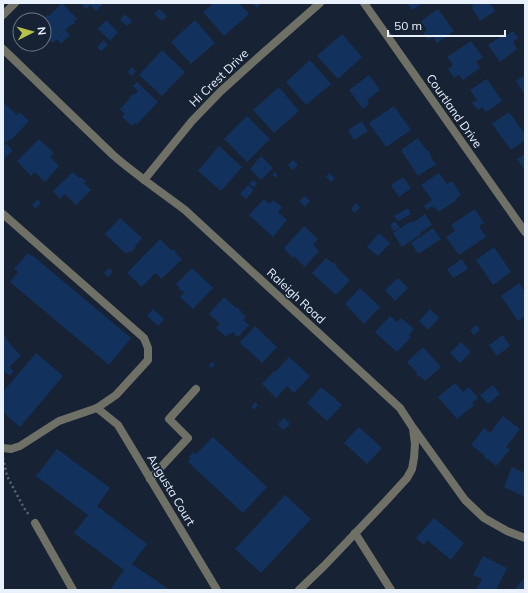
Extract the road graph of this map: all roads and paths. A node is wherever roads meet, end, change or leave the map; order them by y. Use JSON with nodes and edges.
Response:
{"nodes":[{"id":1,"x":15,"y":3,"type":"edge"},
{"id":2,"x":320,"y":3,"type":"edge"},
{"id":3,"x":364,"y":3,"type":"edge"},
{"id":4,"x":3,"y":15,"type":"edge"},
{"id":5,"x":3,"y":49,"type":"edge"},
{"id":6,"x":144,"y":180,"type":"junction"},
{"id":7,"x":3,"y":214,"type":"edge"},
{"id":8,"x":525,"y":232,"type":"edge"},
{"id":9,"x":196,"y":389,"type":"dead end"},
{"id":10,"x":97,"y":408,"type":"junction"},
{"id":11,"x":413,"y":428,"type":"junction"},
{"id":12,"x":3,"y":448,"type":"edge"},
{"id":13,"x":3,"y":457,"type":"edge"},
{"id":14,"x":150,"y":479,"type":"junction"},
{"id":15,"x":35,"y":523,"type":"joint"},
{"id":16,"x":355,"y":534,"type":"junction"},
{"id":17,"x":525,"y":538,"type":"edge"},
{"id":18,"x":73,"y":590,"type":"edge"},
{"id":19,"x":218,"y":590,"type":"edge"},
{"id":20,"x":299,"y":590,"type":"edge"},
{"id":21,"x":391,"y":590,"type":"edge"}],
"edges":[{"from":1,"to":4,"type":"street"},
{"from":2,"to":6,"type":"street","name":"Hi Crest Drive"},
{"from":3,"to":8,"type":"street","name":"Courtland Drive"},
{"from":5,"to":6,"type":"street","name":"Raleigh Road"},
{"from":6,"to":11,"type":"street","name":"Raleigh Road"},
{"from":7,"to":10,"type":"street"},
{"from":9,"to":14,"type":"street"},
{"from":10,"to":12,"type":"street"},
{"from":10,"to":14,"type":"street","name":"Augusta Court"},
{"from":11,"to":16,"type":"street","name":"Raleigh Road"},
{"from":11,"to":17,"type":"street"},
{"from":13,"to":15,"type":"path"},
{"from":14,"to":19,"type":"street","name":"Augusta Court"},
{"from":15,"to":18,"type":"street"},
{"from":16,"to":20,"type":"street","name":"Raleigh Road"},
{"from":16,"to":21,"type":"street"}]}
